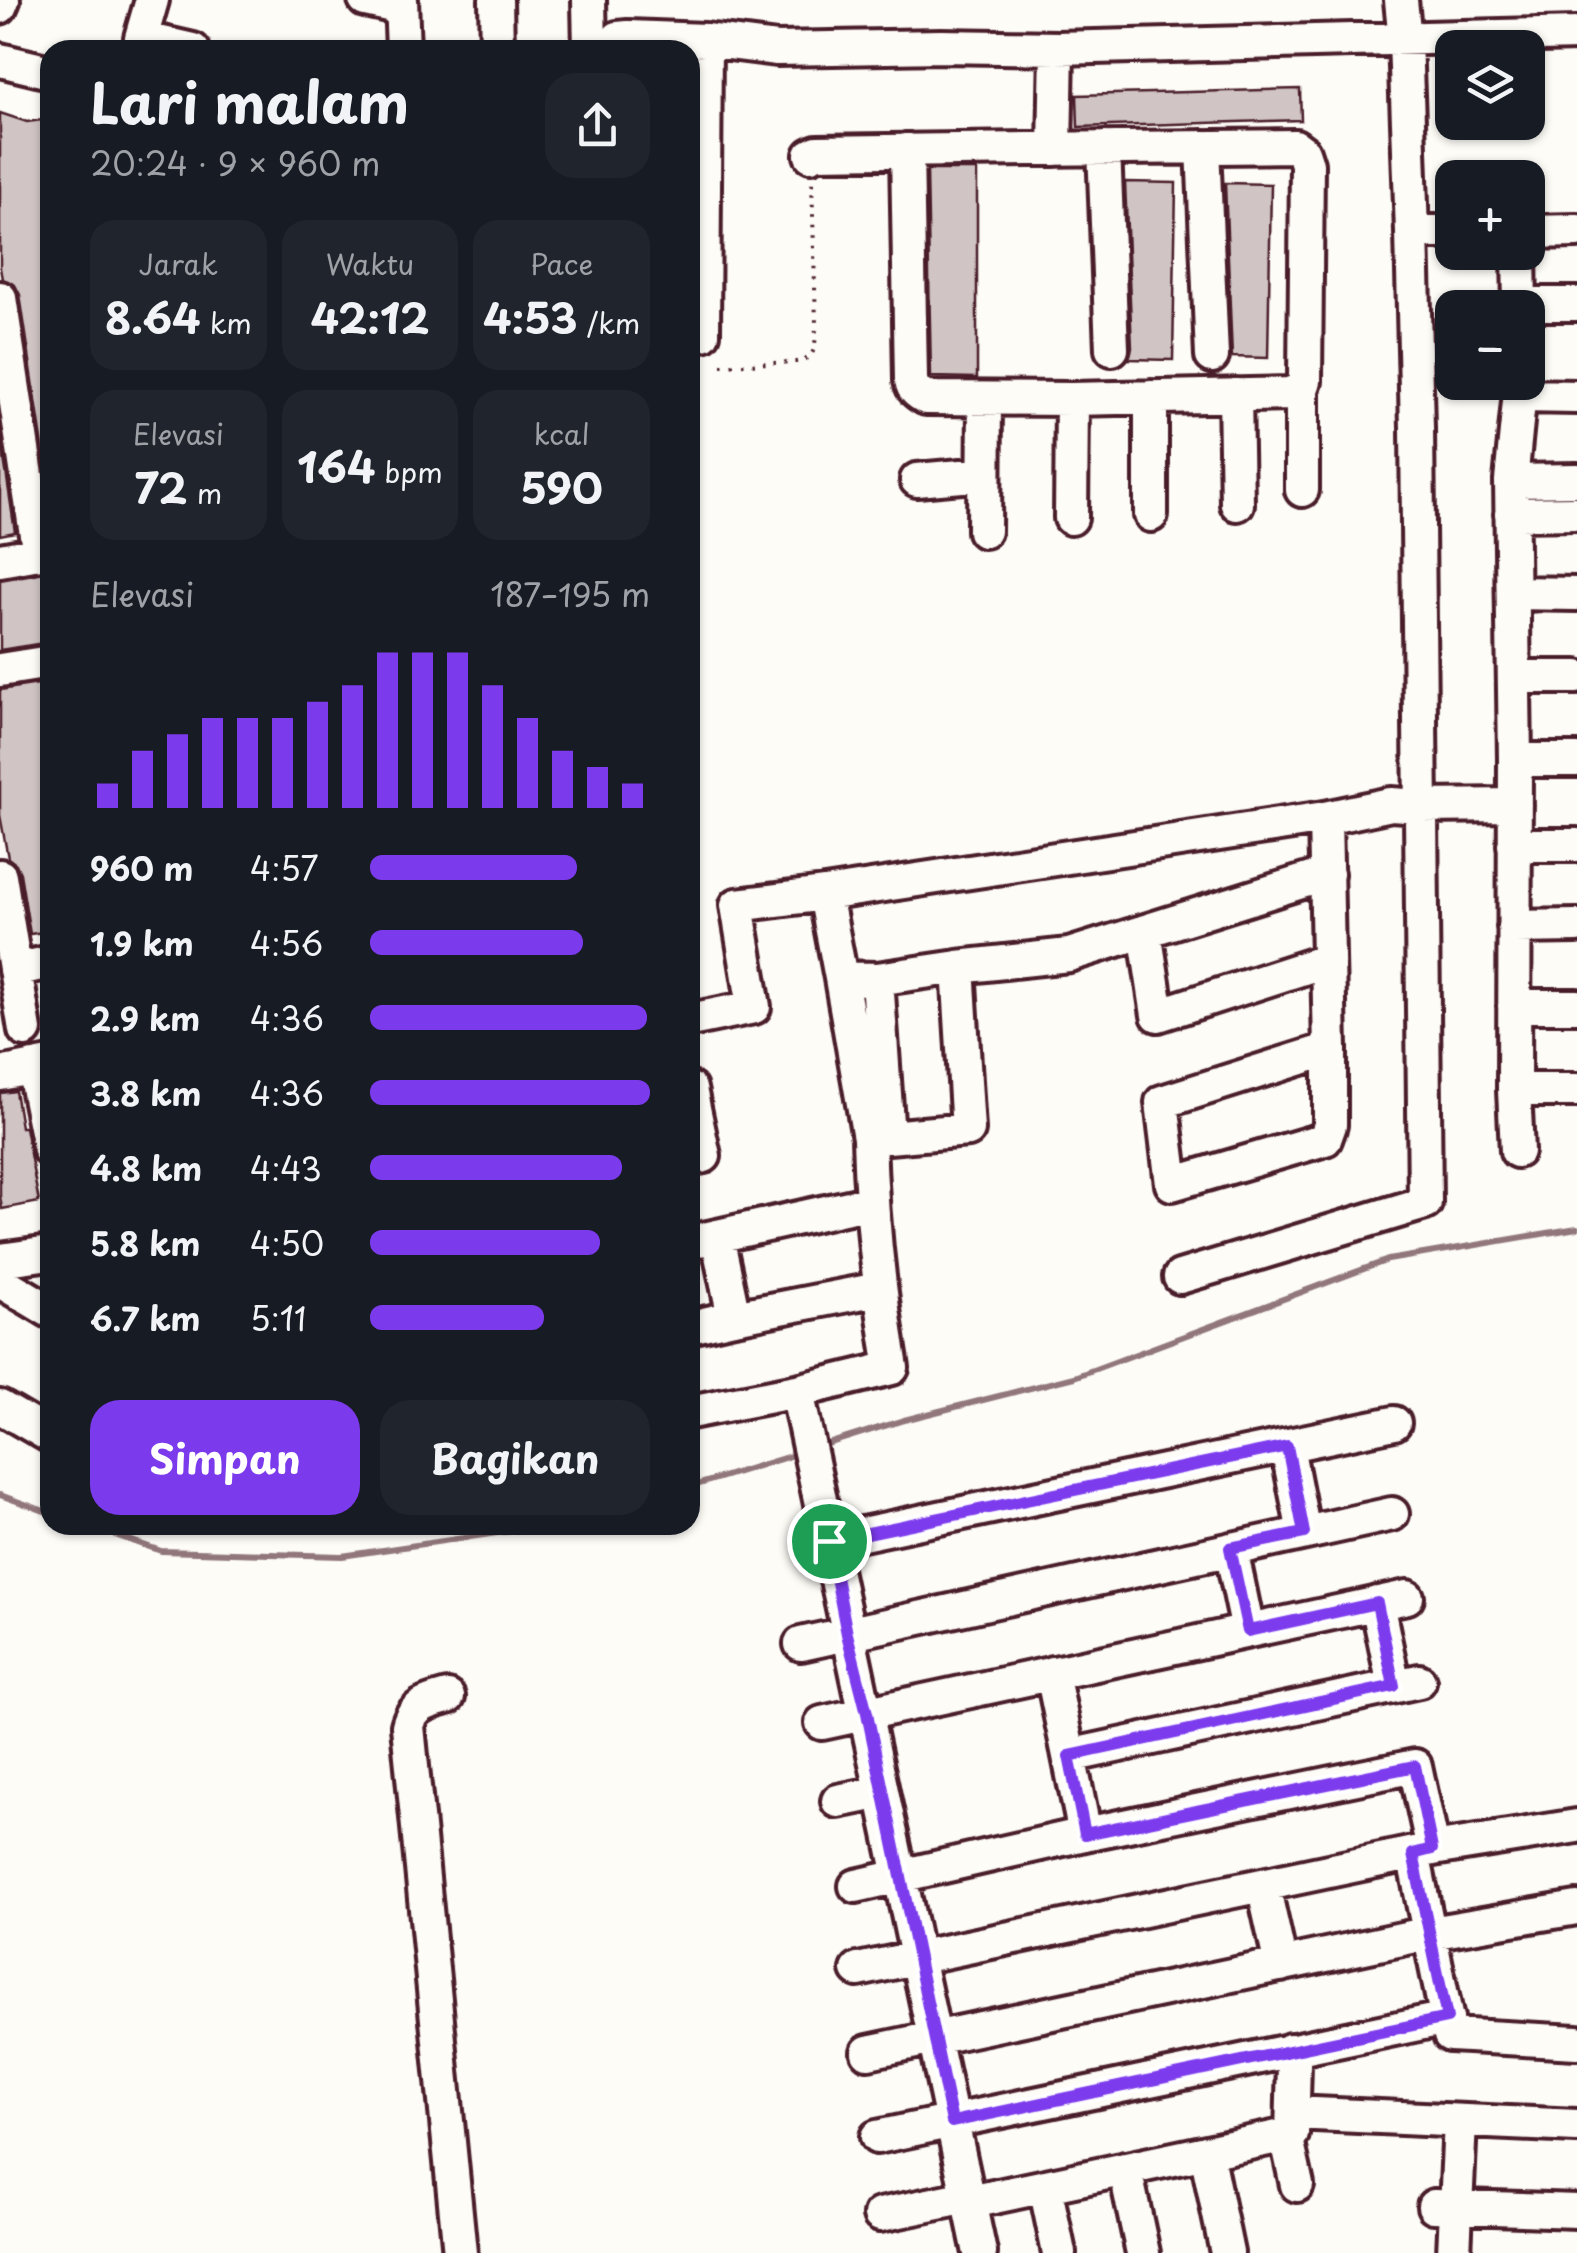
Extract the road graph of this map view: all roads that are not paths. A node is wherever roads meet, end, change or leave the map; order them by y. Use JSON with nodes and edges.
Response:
{"nodes":[{"id":1,"x":152,"y":0,"type":"edge"},
{"id":2,"x":365,"y":0,"type":"edge"},
{"id":3,"x":496,"y":0,"type":"edge"},
{"id":4,"x":589,"y":0,"type":"edge"},
{"id":5,"x":1400,"y":0,"type":"edge"},
{"id":6,"x":401,"y":4,"type":"edge"},
{"id":7,"x":1577,"y":34,"type":"edge"},
{"id":8,"x":150,"y":40,"type":"edge"},
{"id":9,"x":403,"y":40,"type":"edge"},
{"id":10,"x":497,"y":40,"type":"edge"},
{"id":11,"x":590,"y":40,"type":"edge"},
{"id":12,"x":616,"y":40,"type":"edge"},
{"id":13,"x":705,"y":40,"type":"junction"},
{"id":14,"x":1404,"y":40,"type":"junction"},
{"id":15,"x":1057,"y":48,"type":"junction"},
{"id":16,"x":0,"y":60,"type":"edge"},
{"id":17,"x":40,"y":70,"type":"edge"},
{"id":18,"x":700,"y":122,"type":"edge"},
{"id":19,"x":1203,"y":147,"type":"junction"},
{"id":20,"x":1104,"y":148,"type":"junction"},
{"id":21,"x":1055,"y":149,"type":"junction"},
{"id":22,"x":907,"y":150,"type":"junction"},
{"id":23,"x":811,"y":155,"type":"road end"},
{"id":24,"x":1577,"y":230,"type":"edge"},
{"id":25,"x":1545,"y":231,"type":"edge"},
{"id":26,"x":1412,"y":232,"type":"junction"},
{"id":27,"x":1435,"y":232,"type":"edge"},
{"id":28,"x":700,"y":253,"type":"edge"},
{"id":29,"x":0,"y":298,"type":"edge"},
{"id":30,"x":1577,"y":304,"type":"edge"},
{"id":31,"x":1545,"y":305,"type":"edge"},
{"id":32,"x":703,"y":334,"type":"dead end"},
{"id":33,"x":1112,"y":348,"type":"dead end"},
{"id":34,"x":1212,"y":356,"type":"dead end"},
{"id":35,"x":1302,"y":389,"type":"junction"},
{"id":36,"x":1545,"y":393,"type":"edge"},
{"id":37,"x":1234,"y":395,"type":"junction"},
{"id":38,"x":1577,"y":397,"type":"edge"},
{"id":39,"x":1151,"y":398,"type":"junction"},
{"id":40,"x":985,"y":399,"type":"junction"},
{"id":41,"x":1072,"y":399,"type":"junction"},
{"id":42,"x":1520,"y":400,"type":"edge"},
{"id":43,"x":984,"y":474,"type":"junction"},
{"id":44,"x":918,"y":480,"type":"dead end"},
{"id":45,"x":1577,"y":480,"type":"edge"},
{"id":46,"x":1302,"y":490,"type":"dead end"},
{"id":47,"x":1511,"y":497,"type":"junction"},
{"id":48,"x":1237,"y":504,"type":"dead end"},
{"id":49,"x":1577,"y":514,"type":"edge"},
{"id":50,"x":1151,"y":516,"type":"dead end"},
{"id":51,"x":1071,"y":518,"type":"dead end"},
{"id":52,"x":40,"y":530,"type":"edge"},
{"id":53,"x":984,"y":531,"type":"dead end"},
{"id":54,"x":40,"y":554,"type":"edge"},
{"id":55,"x":0,"y":560,"type":"edge"},
{"id":56,"x":1512,"y":593,"type":"junction"},
{"id":57,"x":1577,"y":594,"type":"edge"},
{"id":58,"x":40,"y":664,"type":"edge"},
{"id":59,"x":0,"y":670,"type":"edge"},
{"id":60,"x":1514,"y":677,"type":"junction"},
{"id":61,"x":1577,"y":677,"type":"edge"},
{"id":62,"x":1515,"y":760,"type":"junction"},
{"id":63,"x":1577,"y":760,"type":"edge"},
{"id":64,"x":1515,"y":805,"type":"junction"},
{"id":65,"x":1420,"y":806,"type":"junction"},
{"id":66,"x":1325,"y":818,"type":"junction"},
{"id":67,"x":1577,"y":844,"type":"edge"},
{"id":68,"x":1514,"y":845,"type":"junction"},
{"id":69,"x":1327,"y":874,"type":"junction"},
{"id":70,"x":0,"y":876,"type":"edge"},
{"id":71,"x":825,"y":894,"type":"junction"},
{"id":72,"x":1577,"y":926,"type":"edge"},
{"id":73,"x":1514,"y":927,"type":"junction"},
{"id":74,"x":1145,"y":931,"type":"junction"},
{"id":75,"x":1328,"y":960,"type":"junction"},
{"id":76,"x":40,"y":964,"type":"edge"},
{"id":77,"x":958,"y":967,"type":"junction"},
{"id":78,"x":15,"y":970,"type":"junction"},
{"id":79,"x":841,"y":978,"type":"junction"},
{"id":80,"x":876,"y":979,"type":"junction"},
{"id":81,"x":1514,"y":1006,"type":"junction"},
{"id":82,"x":1577,"y":1006,"type":"edge"},
{"id":83,"x":700,"y":1018,"type":"edge"},
{"id":84,"x":25,"y":1030,"type":"dead end"},
{"id":85,"x":1330,"y":1048,"type":"junction"},
{"id":86,"x":40,"y":1066,"type":"edge"},
{"id":87,"x":0,"y":1074,"type":"edge"},
{"id":88,"x":1514,"y":1090,"type":"junction"},
{"id":89,"x":1577,"y":1090,"type":"edge"},
{"id":90,"x":878,"y":1137,"type":"junction"},
{"id":91,"x":1518,"y":1151,"type":"dead end"},
{"id":92,"x":870,"y":1202,"type":"junction"},
{"id":93,"x":703,"y":1239,"type":"edge"},
{"id":94,"x":40,"y":1254,"type":"edge"},
{"id":95,"x":0,"y":1260,"type":"edge"},
{"id":96,"x":1180,"y":1277,"type":"dead end"},
{"id":97,"x":0,"y":1281,"type":"edge"},
{"id":98,"x":879,"y":1289,"type":"junction"},
{"id":99,"x":40,"y":1305,"type":"edge"},
{"id":100,"x":734,"y":1317,"type":"junction"},
{"id":101,"x":700,"y":1324,"type":"edge"},
{"id":102,"x":797,"y":1391,"type":"junction"},
{"id":103,"x":0,"y":1407,"type":"edge"},
{"id":104,"x":700,"y":1410,"type":"edge"},
{"id":105,"x":1394,"y":1423,"type":"dead end"},
{"id":106,"x":40,"y":1430,"type":"edge"},
{"id":107,"x":1287,"y":1446,"type":"junction"},
{"id":108,"x":1392,"y":1514,"type":"dead end"},
{"id":109,"x":1304,"y":1533,"type":"junction"},
{"id":110,"x":829,"y":1541,"type":"junction"},
{"id":111,"x":1230,"y":1548,"type":"junction"},
{"id":112,"x":1248,"y":1631,"type":"junction"},
{"id":113,"x":847,"y":1634,"type":"junction"},
{"id":114,"x":801,"y":1644,"type":"dead end"},
{"id":115,"x":1052,"y":1673,"type":"junction"},
{"id":116,"x":448,"y":1697,"type":"dead end"},
{"id":117,"x":867,"y":1713,"type":"junction"},
{"id":118,"x":822,"y":1723,"type":"dead end"},
{"id":119,"x":1069,"y":1756,"type":"junction"},
{"id":120,"x":882,"y":1792,"type":"junction"},
{"id":121,"x":838,"y":1801,"type":"dead end"},
{"id":122,"x":1577,"y":1826,"type":"edge"},
{"id":123,"x":1085,"y":1834,"type":"junction"},
{"id":124,"x":1423,"y":1851,"type":"junction"},
{"id":125,"x":900,"y":1877,"type":"junction"},
{"id":126,"x":1263,"y":1885,"type":"junction"},
{"id":127,"x":856,"y":1886,"type":"dead end"},
{"id":128,"x":1577,"y":1908,"type":"edge"},
{"id":129,"x":1430,"y":1934,"type":"junction"},
{"id":130,"x":918,"y":1957,"type":"junction"},
{"id":131,"x":1280,"y":1965,"type":"junction"},
{"id":132,"x":858,"y":1970,"type":"dead end"},
{"id":133,"x":1447,"y":2018,"type":"junction"},
{"id":134,"x":935,"y":2038,"type":"junction"},
{"id":135,"x":1577,"y":2042,"type":"edge"},
{"id":136,"x":1290,"y":2050,"type":"junction"},
{"id":137,"x":868,"y":2052,"type":"dead end"},
{"id":138,"x":1460,"y":2121,"type":"junction"},
{"id":139,"x":952,"y":2122,"type":"junction"},
{"id":140,"x":1290,"y":2124,"type":"junction"},
{"id":141,"x":1577,"y":2126,"type":"edge"},
{"id":142,"x":877,"y":2137,"type":"dead end"},
{"id":143,"x":1206,"y":2152,"type":"junction"},
{"id":144,"x":1126,"y":2169,"type":"junction"},
{"id":145,"x":1297,"y":2185,"type":"dead end"},
{"id":146,"x":1045,"y":2186,"type":"junction"},
{"id":147,"x":969,"y":2199,"type":"junction"},
{"id":148,"x":1445,"y":2206,"type":"junction"},
{"id":149,"x":1577,"y":2211,"type":"edge"},
{"id":150,"x":880,"y":2216,"type":"dead end"},
{"id":151,"x":460,"y":2253,"type":"edge"},
{"id":152,"x":980,"y":2253,"type":"edge"},
{"id":153,"x":1059,"y":2253,"type":"edge"},
{"id":154,"x":1143,"y":2253,"type":"edge"},
{"id":155,"x":1228,"y":2253,"type":"edge"},
{"id":156,"x":1454,"y":2253,"type":"edge"}],
"edges":[{"from":1,"to":8,"type":"street"},
{"from":2,"to":6,"type":"street"},
{"from":3,"to":10,"type":"street"},
{"from":4,"to":11,"type":"street"},
{"from":5,"to":14,"type":"street"},
{"from":6,"to":9,"type":"street"},
{"from":7,"to":14,"type":"street"},
{"from":12,"to":13,"type":"street"},
{"from":13,"to":15,"type":"street"},
{"from":13,"to":18,"type":"street"},
{"from":14,"to":15,"type":"street"},
{"from":14,"to":26,"type":"street"},
{"from":15,"to":21,"type":"street"},
{"from":16,"to":17,"type":"street"},
{"from":19,"to":20,"type":"street"},
{"from":19,"to":34,"type":"street"},
{"from":19,"to":35,"type":"street"},
{"from":20,"to":21,"type":"street"},
{"from":20,"to":33,"type":"street"},
{"from":21,"to":22,"type":"street"},
{"from":22,"to":23,"type":"street"},
{"from":22,"to":40,"type":"street"},
{"from":24,"to":25,"type":"street"},
{"from":26,"to":27,"type":"street"},
{"from":26,"to":65,"type":"street"},
{"from":28,"to":32,"type":"street"},
{"from":29,"to":52,"type":"street"},
{"from":30,"to":31,"type":"street"},
{"from":35,"to":37,"type":"street"},
{"from":35,"to":46,"type":"street"},
{"from":36,"to":38,"type":"street"},
{"from":37,"to":39,"type":"street"},
{"from":37,"to":48,"type":"street"},
{"from":39,"to":41,"type":"street"},
{"from":39,"to":50,"type":"street"},
{"from":40,"to":41,"type":"street"},
{"from":40,"to":43,"type":"street"},
{"from":41,"to":51,"type":"street"},
{"from":42,"to":47,"type":"street"},
{"from":43,"to":44,"type":"street"},
{"from":43,"to":53,"type":"street"},
{"from":45,"to":47,"type":"street"},
{"from":47,"to":49,"type":"street"},
{"from":47,"to":56,"type":"street"},
{"from":54,"to":55,"type":"street"},
{"from":56,"to":57,"type":"street"},
{"from":56,"to":60,"type":"street"},
{"from":58,"to":59,"type":"street"},
{"from":60,"to":61,"type":"street"},
{"from":60,"to":62,"type":"street"},
{"from":62,"to":63,"type":"street"},
{"from":62,"to":64,"type":"street"},
{"from":64,"to":65,"type":"street"},
{"from":64,"to":68,"type":"street"},
{"from":65,"to":66,"type":"street"},
{"from":65,"to":96,"type":"street"},
{"from":66,"to":69,"type":"street"},
{"from":66,"to":71,"type":"street"},
{"from":67,"to":68,"type":"street"},
{"from":68,"to":73,"type":"street"},
{"from":69,"to":74,"type":"street"},
{"from":69,"to":75,"type":"street"},
{"from":70,"to":78,"type":"street"},
{"from":71,"to":79,"type":"street"},
{"from":71,"to":83,"type":"street"},
{"from":72,"to":73,"type":"street"},
{"from":73,"to":81,"type":"street"},
{"from":74,"to":75,"type":"street"},
{"from":74,"to":77,"type":"street"},
{"from":75,"to":85,"type":"street"},
{"from":76,"to":78,"type":"street"},
{"from":77,"to":80,"type":"street"},
{"from":77,"to":90,"type":"street"},
{"from":78,"to":84,"type":"street"},
{"from":79,"to":80,"type":"street"},
{"from":79,"to":90,"type":"street"},
{"from":80,"to":90,"type":"street"},
{"from":81,"to":82,"type":"street"},
{"from":81,"to":88,"type":"street"},
{"from":85,"to":85,"type":"street"},
{"from":86,"to":87,"type":"street"},
{"from":88,"to":89,"type":"street"},
{"from":88,"to":91,"type":"street"},
{"from":90,"to":92,"type":"street"},
{"from":92,"to":93,"type":"street"},
{"from":92,"to":98,"type":"street"},
{"from":93,"to":100,"type":"street"},
{"from":94,"to":95,"type":"street"},
{"from":97,"to":99,"type":"street"},
{"from":98,"to":100,"type":"street"},
{"from":98,"to":102,"type":"street"},
{"from":100,"to":101,"type":"street"},
{"from":102,"to":104,"type":"street"},
{"from":102,"to":110,"type":"street"},
{"from":103,"to":106,"type":"street"},
{"from":105,"to":107,"type":"street"},
{"from":107,"to":109,"type":"street"},
{"from":107,"to":110,"type":"street"},
{"from":108,"to":109,"type":"street"},
{"from":109,"to":111,"type":"street"},
{"from":110,"to":113,"type":"street"},
{"from":111,"to":112,"type":"street"},
{"from":111,"to":113,"type":"street"},
{"from":112,"to":115,"type":"street"},
{"from":112,"to":119,"type":"street"},
{"from":113,"to":114,"type":"street"},
{"from":113,"to":117,"type":"street"},
{"from":115,"to":117,"type":"street"},
{"from":115,"to":119,"type":"street"},
{"from":116,"to":151,"type":"street"},
{"from":117,"to":118,"type":"street"},
{"from":117,"to":120,"type":"street"},
{"from":119,"to":123,"type":"street"},
{"from":120,"to":121,"type":"street"},
{"from":120,"to":125,"type":"street"},
{"from":122,"to":124,"type":"street"},
{"from":123,"to":124,"type":"street"},
{"from":123,"to":125,"type":"street"},
{"from":124,"to":126,"type":"street"},
{"from":124,"to":129,"type":"street"},
{"from":125,"to":127,"type":"street"},
{"from":125,"to":130,"type":"street"},
{"from":126,"to":130,"type":"street"},
{"from":126,"to":131,"type":"street"},
{"from":128,"to":129,"type":"street"},
{"from":129,"to":131,"type":"street"},
{"from":129,"to":133,"type":"street"},
{"from":130,"to":132,"type":"street"},
{"from":130,"to":134,"type":"street"},
{"from":131,"to":134,"type":"street"},
{"from":133,"to":135,"type":"street"},
{"from":133,"to":136,"type":"street"},
{"from":134,"to":137,"type":"street"},
{"from":134,"to":139,"type":"street"},
{"from":136,"to":139,"type":"street"},
{"from":136,"to":140,"type":"street"},
{"from":138,"to":140,"type":"street"},
{"from":138,"to":141,"type":"street"},
{"from":138,"to":148,"type":"street"},
{"from":139,"to":142,"type":"street"},
{"from":139,"to":147,"type":"street"},
{"from":140,"to":143,"type":"street"},
{"from":140,"to":145,"type":"street"},
{"from":143,"to":144,"type":"street"},
{"from":143,"to":155,"type":"street"},
{"from":144,"to":146,"type":"street"},
{"from":144,"to":154,"type":"street"},
{"from":146,"to":147,"type":"street"},
{"from":146,"to":153,"type":"street"},
{"from":147,"to":150,"type":"street"},
{"from":147,"to":152,"type":"street"},
{"from":148,"to":149,"type":"street"},
{"from":148,"to":156,"type":"street"}]}
